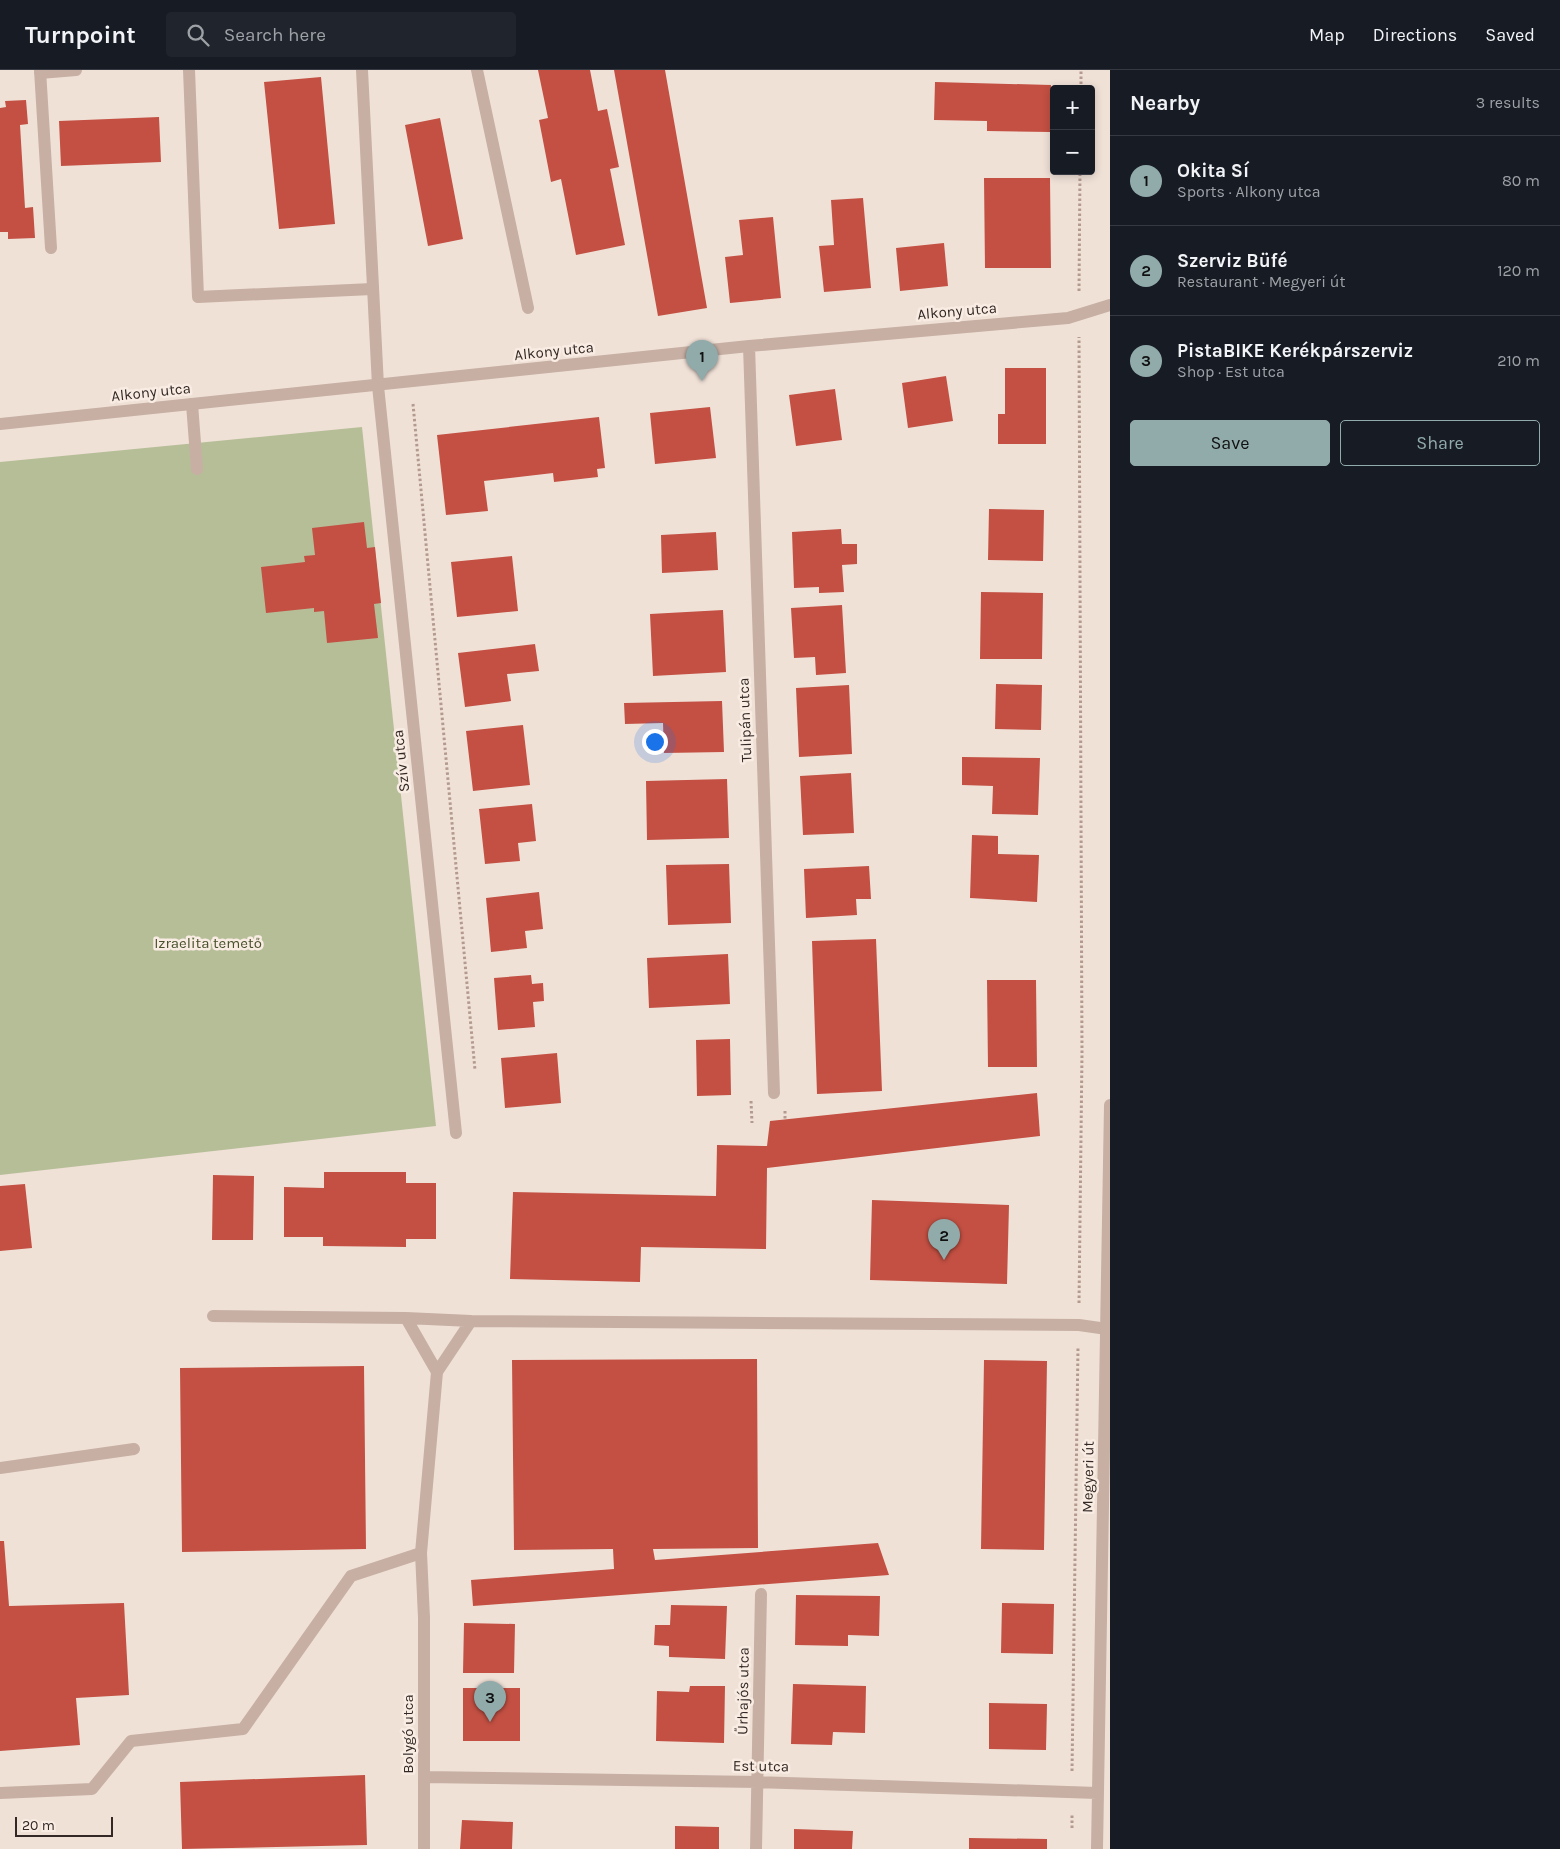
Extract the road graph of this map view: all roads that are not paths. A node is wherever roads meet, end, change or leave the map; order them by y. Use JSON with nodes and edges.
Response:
{"nodes":[{"id":1,"x":76,"y":70,"type":"edge"},
{"id":2,"x":189,"y":70,"type":"edge"},
{"id":3,"x":362,"y":70,"type":"edge"},
{"id":4,"x":477,"y":70,"type":"edge"},
{"id":5,"x":40,"y":72,"type":"edge"},
{"id":6,"x":51,"y":248,"type":"dead end"},
{"id":7,"x":372,"y":289,"type":"junction"},
{"id":8,"x":1110,"y":305,"type":"edge"},
{"id":9,"x":528,"y":308,"type":"dead end"},
{"id":10,"x":749,"y":346,"type":"junction"},
{"id":11,"x":378,"y":386,"type":"junction"},
{"id":12,"x":192,"y":404,"type":"junction"},
{"id":13,"x":0,"y":424,"type":"edge"},
{"id":14,"x":197,"y":469,"type":"dead end"},
{"id":15,"x":774,"y":1093,"type":"dead end"},
{"id":16,"x":1110,"y":1105,"type":"edge"},
{"id":17,"x":456,"y":1133,"type":"dead end"},
{"id":18,"x":213,"y":1316,"type":"dead end"},
{"id":19,"x":406,"y":1318,"type":"junction"},
{"id":20,"x":470,"y":1320,"type":"junction"},
{"id":21,"x":1109,"y":1329,"type":"edge"},
{"id":22,"x":437,"y":1372,"type":"junction"},
{"id":23,"x":134,"y":1449,"type":"dead end"},
{"id":24,"x":0,"y":1468,"type":"edge"},
{"id":25,"x":421,"y":1553,"type":"junction"},
{"id":26,"x":761,"y":1594,"type":"dead end"},
{"id":27,"x":425,"y":1777,"type":"junction"},
{"id":28,"x":758,"y":1782,"type":"junction"},
{"id":29,"x":0,"y":1793,"type":"edge"},
{"id":30,"x":1097,"y":1793,"type":"junction"},
{"id":31,"x":424,"y":1849,"type":"edge"},
{"id":32,"x":756,"y":1849,"type":"edge"},
{"id":33,"x":1097,"y":1849,"type":"edge"}],
"edges":[{"from":1,"to":5,"type":"street"},
{"from":2,"to":7,"type":"street"},
{"from":3,"to":7,"type":"street","name":"Szív utca"},
{"from":4,"to":9,"type":"street"},
{"from":5,"to":6,"type":"street"},
{"from":7,"to":11,"type":"street","name":"Szív utca"},
{"from":8,"to":10,"type":"street","name":"Alkony utca"},
{"from":10,"to":11,"type":"street","name":"Alkony utca"},
{"from":10,"to":15,"type":"street","name":"Tulipán utca"},
{"from":11,"to":12,"type":"street","name":"Alkony utca"},
{"from":11,"to":17,"type":"street","name":"Szív utca"},
{"from":12,"to":13,"type":"street","name":"Alkony utca"},
{"from":12,"to":14,"type":"street"},
{"from":16,"to":21,"type":"street","name":"Megyeri út"},
{"from":18,"to":19,"type":"street"},
{"from":19,"to":20,"type":"street"},
{"from":19,"to":22,"type":"street"},
{"from":20,"to":21,"type":"street"},
{"from":20,"to":22,"type":"street"},
{"from":21,"to":30,"type":"street","name":"Megyeri út"},
{"from":22,"to":25,"type":"street","name":"Bolygó utca"},
{"from":23,"to":24,"type":"street"},
{"from":25,"to":27,"type":"street","name":"Bolygó utca"},
{"from":25,"to":29,"type":"street"},
{"from":26,"to":28,"type":"street","name":"Űrhajós utca"},
{"from":27,"to":28,"type":"street","name":"Est utca"},
{"from":27,"to":31,"type":"street","name":"Bolygó utca"},
{"from":28,"to":30,"type":"street","name":"Est utca"},
{"from":28,"to":32,"type":"street","name":"Űrhajós utca"},
{"from":30,"to":33,"type":"street","name":"Megyeri út"}]}
